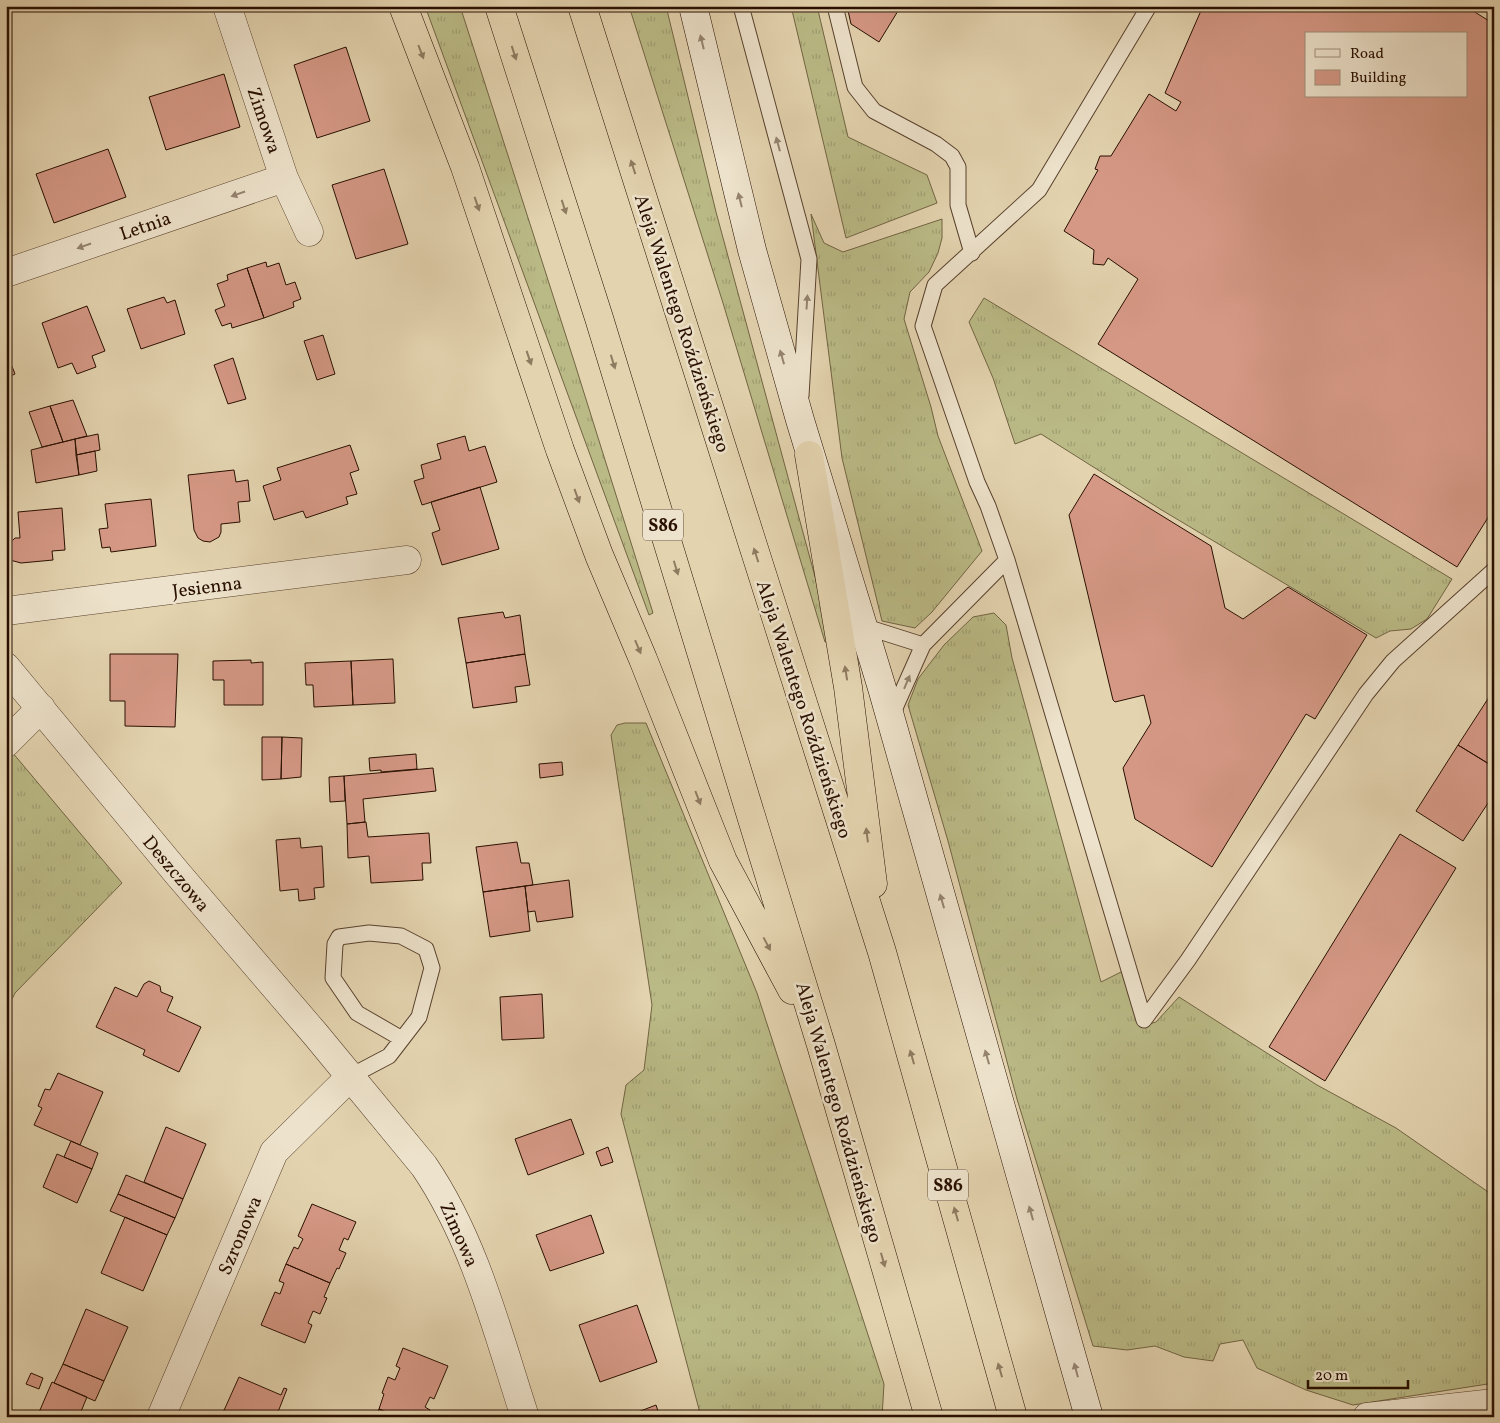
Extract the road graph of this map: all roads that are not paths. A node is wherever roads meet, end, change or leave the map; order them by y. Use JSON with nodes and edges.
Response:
{"nodes":[{"id":1,"x":227,"y":6,"type":"edge"},
{"id":2,"x":403,"y":6,"type":"edge"},
{"id":3,"x":499,"y":6,"type":"edge"},
{"id":4,"x":582,"y":6,"type":"edge"},
{"id":5,"x":693,"y":6,"type":"edge"},
{"id":6,"x":741,"y":6,"type":"edge"},
{"id":7,"x":835,"y":6,"type":"edge"},
{"id":8,"x":1149,"y":6,"type":"edge"},
{"id":9,"x":284,"y":178,"type":"junction"},
{"id":10,"x":309,"y":232,"type":"dead end"},
{"id":11,"x":972,"y":253,"type":"junction"},
{"id":12,"x":6,"y":273,"type":"edge"},
{"id":13,"x":800,"y":420,"type":"junction"},
{"id":14,"x":809,"y":454,"type":"junction"},
{"id":15,"x":407,"y":560,"type":"dead end"},
{"id":16,"x":1007,"y":560,"type":"junction"},
{"id":17,"x":1494,"y":570,"type":"edge"},
{"id":18,"x":6,"y":611,"type":"edge"},
{"id":19,"x":863,"y":626,"type":"junction"},
{"id":20,"x":923,"y":645,"type":"junction"},
{"id":21,"x":6,"y":667,"type":"edge"},
{"id":22,"x":41,"y":708,"type":"junction"},
{"id":23,"x":890,"y":719,"type":"junction"},
{"id":24,"x":6,"y":742,"type":"edge"},
{"id":25,"x":882,"y":952,"type":"junction"},
{"id":26,"x":402,"y":1039,"type":"junction"},
{"id":27,"x":822,"y":1044,"type":"junction"},
{"id":28,"x":351,"y":1076,"type":"junction"},
{"id":29,"x":1494,"y":1403,"type":"edge"},
{"id":30,"x":161,"y":1417,"type":"edge"},
{"id":31,"x":525,"y":1417,"type":"edge"},
{"id":32,"x":929,"y":1417,"type":"edge"},
{"id":33,"x":1014,"y":1417,"type":"edge"},
{"id":34,"x":1088,"y":1417,"type":"edge"},
{"id":35,"x":1367,"y":1417,"type":"edge"}],
"edges":[{"from":1,"to":9,"type":"street","name":"Zimowa"},
{"from":2,"to":27,"type":"highway","one_way":true},
{"from":3,"to":27,"type":"highway","name":"Aleja Walentego Roździeńskiego","number":"S86","one_way":true},
{"from":25,"to":4,"type":"highway","name":"Aleja Walentego Roździeńskiego","number":"S86","one_way":true},
{"from":13,"to":5,"type":"street","one_way":true},
{"from":13,"to":6,"type":"lane","one_way":true},
{"from":7,"to":11,"type":"lane"},
{"from":8,"to":11,"type":"lane"},
{"from":9,"to":10,"type":"street","name":"Zimowa"},
{"from":9,"to":12,"type":"street","name":"Letnia","one_way":true},
{"from":11,"to":16,"type":"lane"},
{"from":13,"to":14,"type":"street"},
{"from":14,"to":19,"type":"street"},
{"from":25,"to":14,"type":"highway","one_way":true},
{"from":15,"to":18,"type":"street","name":"Jesienna"},
{"from":16,"to":17,"type":"lane"},
{"from":16,"to":20,"type":"lane"},
{"from":19,"to":20,"type":"lane"},
{"from":19,"to":23,"type":"street"},
{"from":23,"to":20,"type":"lane","one_way":true},
{"from":21,"to":22,"type":"street","name":"Deszczowa"},
{"from":22,"to":24,"type":"street"},
{"from":22,"to":28,"type":"street","name":"Deszczowa"},
{"from":34,"to":23,"type":"street","one_way":true},
{"from":33,"to":25,"type":"highway","name":"Aleja Walentego Roździeńskiego","number":"S86","one_way":true},
{"from":26,"to":26,"type":"lane"},
{"from":26,"to":28,"type":"lane"},
{"from":27,"to":32,"type":"highway","name":"Aleja Walentego Roździeńskiego","number":"S86","one_way":true},
{"from":28,"to":30,"type":"street","name":"Szronowa"},
{"from":28,"to":31,"type":"street","name":"Zimowa"},
{"from":29,"to":35,"type":"street"}]}
